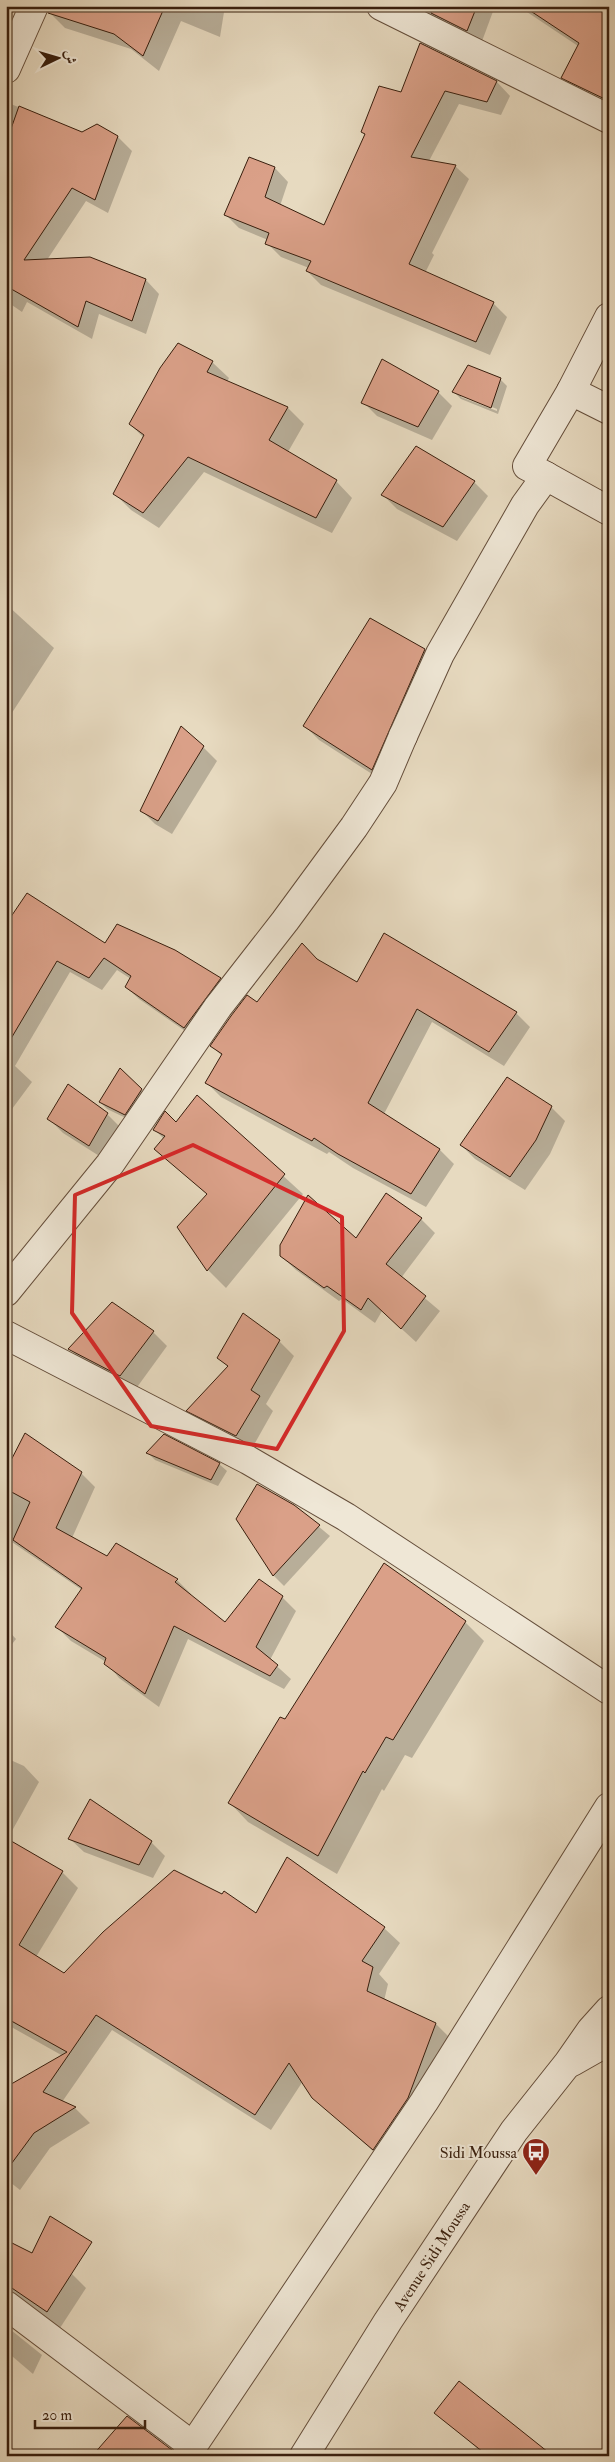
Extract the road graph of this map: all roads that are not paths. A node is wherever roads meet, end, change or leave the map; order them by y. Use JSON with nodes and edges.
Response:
{"nodes":[{"id":1,"x":34,"y":6,"type":"edge"},
{"id":2,"x":382,"y":6,"type":"edge"},
{"id":3,"x":6,"y":69,"type":"edge"},
{"id":4,"x":609,"y":119,"type":"edge"},
{"id":5,"x":609,"y":317,"type":"edge"},
{"id":6,"x":571,"y":391,"type":"junction"},
{"id":7,"x":609,"y":410,"type":"edge"},
{"id":8,"x":546,"y":476,"type":"junction"},
{"id":9,"x":609,"y":511,"type":"edge"},
{"id":10,"x":6,"y":1292,"type":"edge"},
{"id":11,"x":6,"y":1335,"type":"edge"},
{"id":12,"x":609,"y":1690,"type":"edge"},
{"id":13,"x":609,"y":1807,"type":"edge"},
{"id":14,"x":609,"y":2010,"type":"edge"},
{"id":15,"x":609,"y":2041,"type":"edge"},
{"id":16,"x":568,"y":2064,"type":"junction"},
{"id":17,"x":6,"y":2305,"type":"edge"},
{"id":18,"x":190,"y":2451,"type":"edge"},
{"id":19,"x":304,"y":2456,"type":"edge"}],
"edges":[{"from":1,"to":3,"type":"street"},
{"from":2,"to":4,"type":"street"},
{"from":5,"to":6,"type":"street"},
{"from":6,"to":7,"type":"street"},
{"from":6,"to":8,"type":"street"},
{"from":8,"to":9,"type":"street"},
{"from":8,"to":10,"type":"street"},
{"from":11,"to":12,"type":"street"},
{"from":13,"to":18,"type":"street"},
{"from":14,"to":16,"type":"street","name":"Avenue Sidi Moussa"},
{"from":15,"to":16,"type":"street","name":"Avenue Sidi Moussa"},
{"from":16,"to":19,"type":"street","name":"Avenue Sidi Moussa"},
{"from":17,"to":18,"type":"street"}]}
